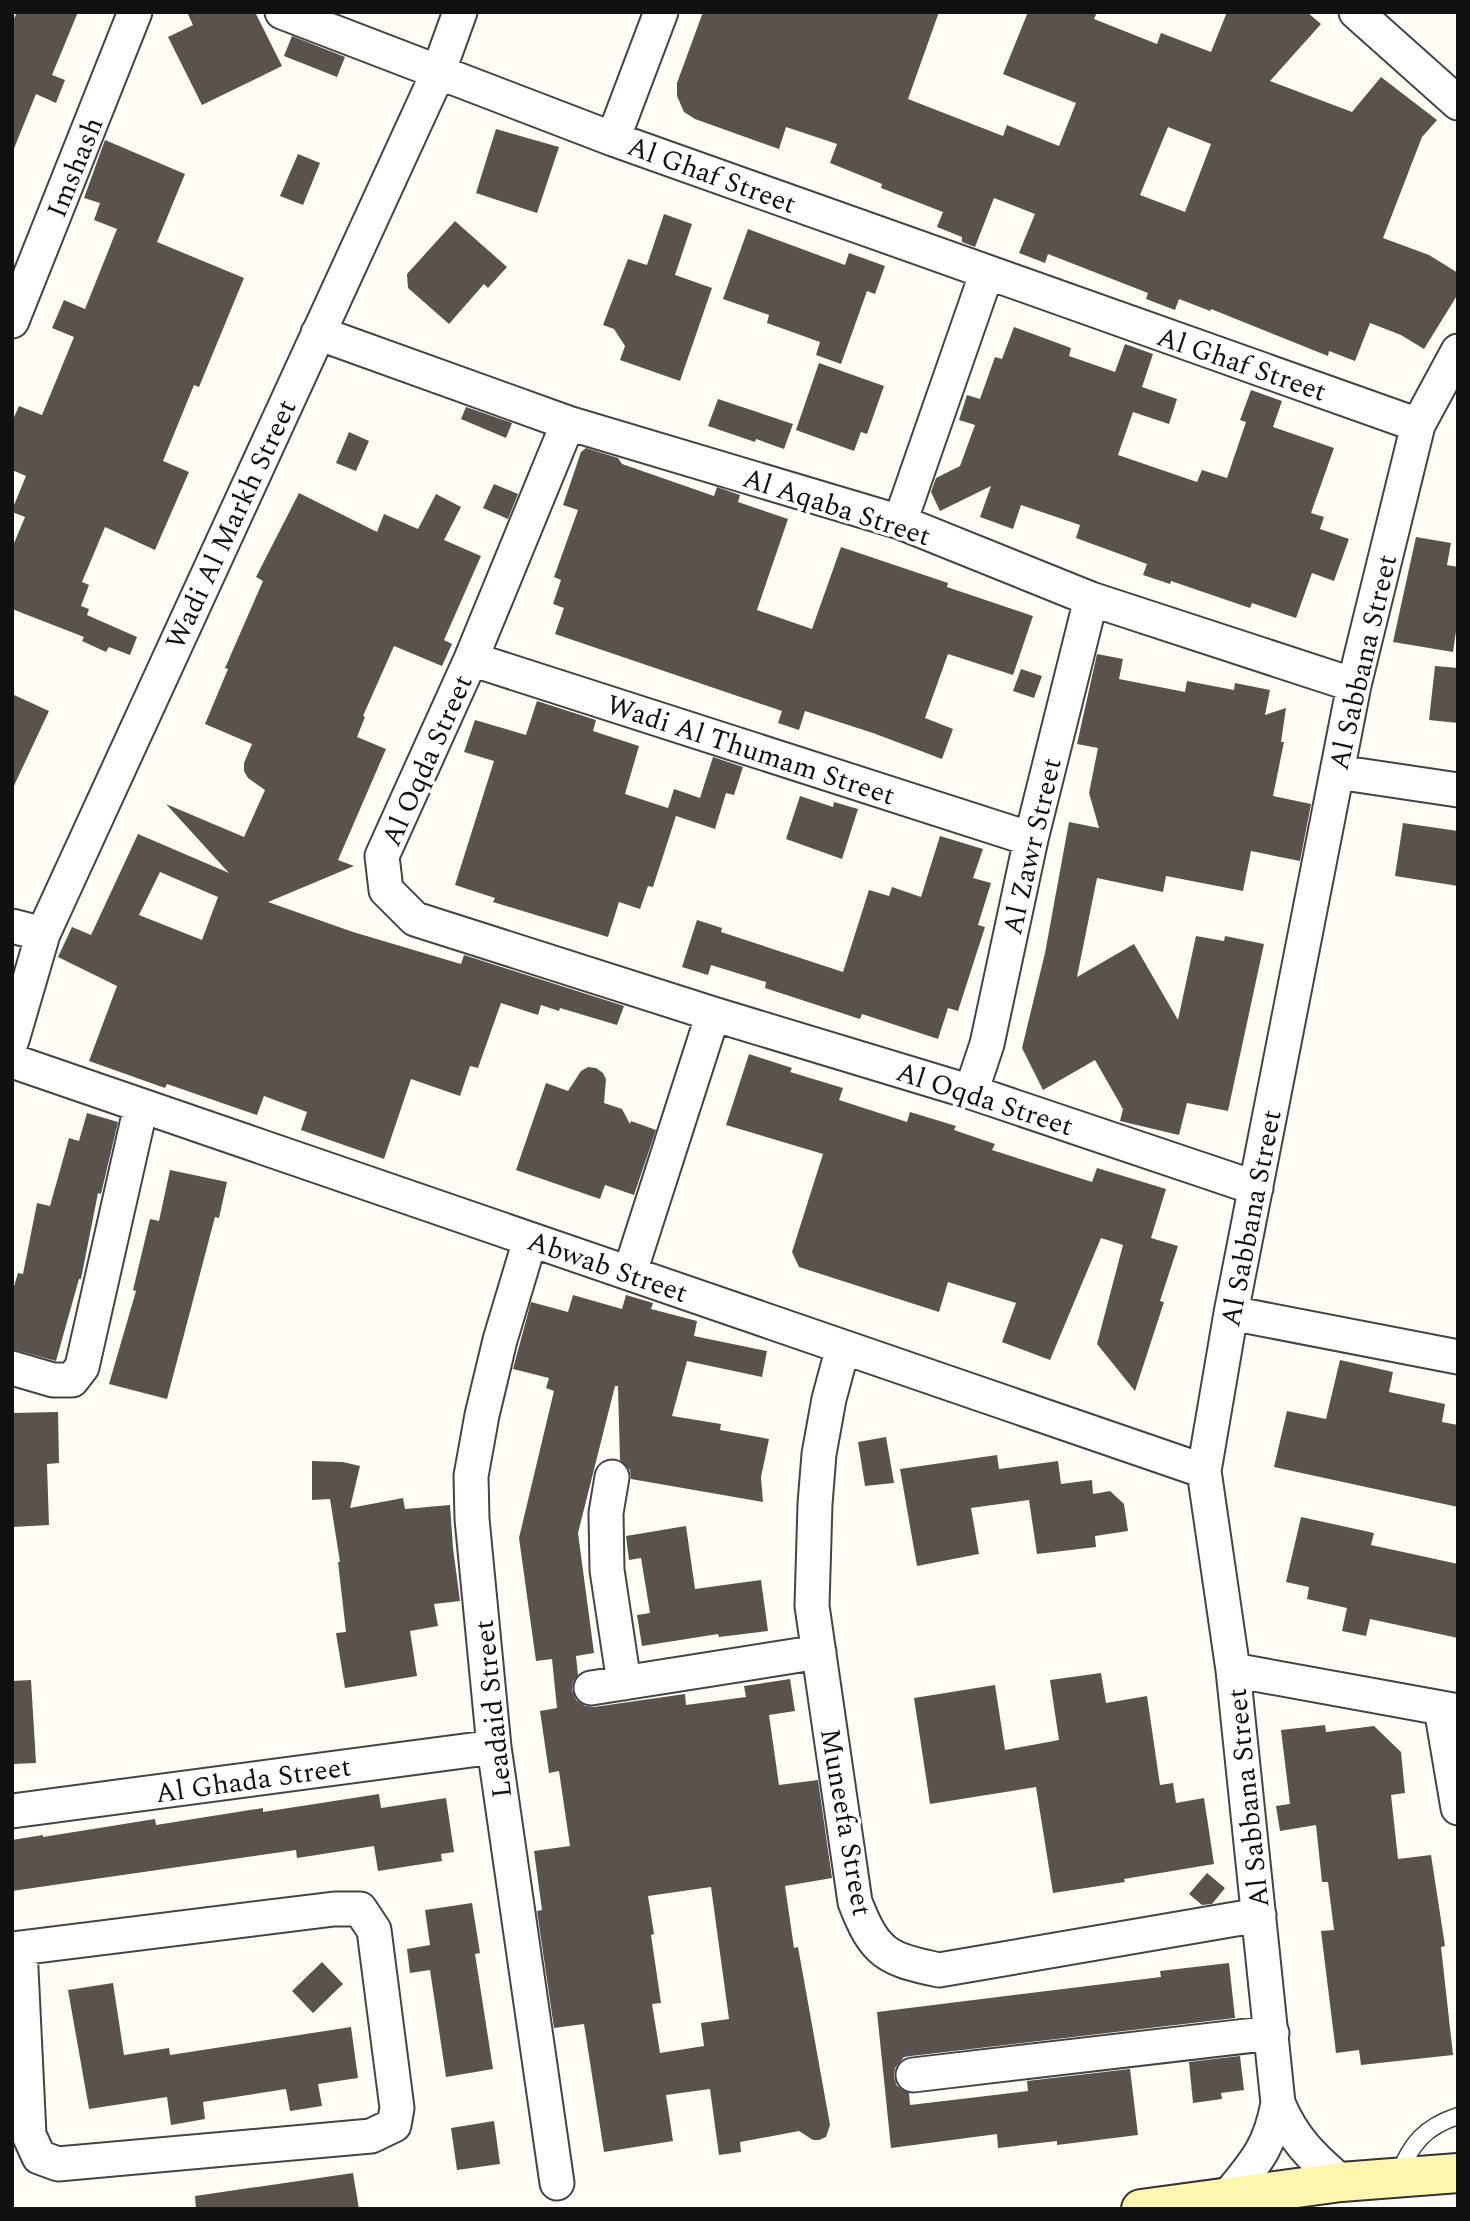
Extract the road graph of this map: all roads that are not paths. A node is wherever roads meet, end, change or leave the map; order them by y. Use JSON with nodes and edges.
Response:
{"nodes":[{"id":1,"x":135,"y":12,"type":"edge"},
{"id":2,"x":282,"y":12,"type":"edge"},
{"id":3,"x":460,"y":12,"type":"edge"},
{"id":4,"x":662,"y":12,"type":"edge"},
{"id":5,"x":1356,"y":12,"type":"edge"},
{"id":6,"x":438,"y":73,"type":"junction"},
{"id":7,"x":1458,"y":103,"type":"edge"},
{"id":8,"x":613,"y":139,"type":"junction"},
{"id":9,"x":987,"y":272,"type":"junction"},
{"id":10,"x":12,"y":321,"type":"edge"},
{"id":11,"x":318,"y":333,"type":"junction"},
{"id":12,"x":1458,"y":351,"type":"edge"},
{"id":13,"x":568,"y":423,"type":"junction"},
{"id":14,"x":1418,"y":425,"type":"junction"},
{"id":15,"x":900,"y":522,"type":"junction"},
{"id":16,"x":1091,"y":600,"type":"junction"},
{"id":17,"x":471,"y":659,"type":"junction"},
{"id":18,"x":1354,"y":685,"type":"junction"},
{"id":19,"x":1337,"y":772,"type":"junction"},
{"id":20,"x":1458,"y":790,"type":"edge"},
{"id":21,"x":1031,"y":839,"type":"junction"},
{"id":22,"x":28,"y":930,"type":"edge"},
{"id":23,"x":713,"y":1014,"type":"junction"},
{"id":24,"x":12,"y":1040,"type":"edge"},
{"id":25,"x":12,"y":1060,"type":"edge"},
{"id":26,"x":971,"y":1092,"type":"junction"},
{"id":27,"x":141,"y":1105,"type":"junction"},
{"id":28,"x":1256,"y":1188,"type":"junction"},
{"id":29,"x":530,"y":1240,"type":"junction"},
{"id":30,"x":630,"y":1272,"type":"junction"},
{"id":31,"x":1231,"y":1313,"type":"junction"},
{"id":32,"x":842,"y":1347,"type":"junction"},
{"id":33,"x":1458,"y":1357,"type":"edge"},
{"id":34,"x":12,"y":1368,"type":"edge"},
{"id":35,"x":1204,"y":1471,"type":"junction"},
{"id":36,"x":612,"y":1477,"type":"dead end"},
{"id":37,"x":820,"y":1652,"type":"junction"},
{"id":38,"x":1233,"y":1670,"type":"junction"},
{"id":39,"x":624,"y":1683,"type":"junction"},
{"id":40,"x":591,"y":1688,"type":"dead end"},
{"id":41,"x":1449,"y":1709,"type":"edge"},
{"id":42,"x":494,"y":1747,"type":"junction"},
{"id":43,"x":1458,"y":1808,"type":"edge"},
{"id":44,"x":12,"y":1811,"type":"edge"},
{"id":45,"x":1259,"y":1915,"type":"junction"},
{"id":46,"x":16,"y":1949,"type":"edge"},
{"id":47,"x":1272,"y":2033,"type":"junction"},
{"id":48,"x":913,"y":2075,"type":"dead end"},
{"id":49,"x":1278,"y":2103,"type":"junction"},
{"id":50,"x":1458,"y":2116,"type":"edge"},
{"id":51,"x":1458,"y":2173,"type":"edge"},
{"id":52,"x":1398,"y":2176,"type":"junction"},
{"id":53,"x":1341,"y":2182,"type":"junction"},
{"id":54,"x":557,"y":2183,"type":"dead end"},
{"id":55,"x":1229,"y":2195,"type":"junction"},
{"id":56,"x":1141,"y":2209,"type":"edge"}],
"edges":[{"from":1,"to":10,"type":"street","name":"Imshash"},
{"from":2,"to":6,"type":"street","name":"Al Ghaf Street"},
{"from":3,"to":6,"type":"street","name":"Wadi Al Markh Street"},
{"from":4,"to":8,"type":"street"},
{"from":5,"to":7,"type":"street"},
{"from":6,"to":8,"type":"street","name":"Al Ghaf Street"},
{"from":6,"to":11,"type":"street","name":"Wadi Al Markh Street"},
{"from":8,"to":9,"type":"street","name":"Al Ghaf Street"},
{"from":9,"to":14,"type":"street","name":"Al Ghaf Street"},
{"from":9,"to":15,"type":"street"},
{"from":11,"to":13,"type":"street","name":"Al Aqaba Street"},
{"from":11,"to":22,"type":"street","name":"Wadi Al Markh Street"},
{"from":12,"to":14,"type":"street","name":"Al Sabbana Street"},
{"from":13,"to":15,"type":"street","name":"Al Aqaba Street"},
{"from":13,"to":17,"type":"street","name":"Al Oqda Street"},
{"from":14,"to":18,"type":"street","name":"Al Sabbana Street"},
{"from":15,"to":16,"type":"street","name":"Al Aqaba Street"},
{"from":16,"to":18,"type":"street","name":"Al Aqaba Street"},
{"from":16,"to":21,"type":"street","name":"Al Zawr Street"},
{"from":17,"to":21,"type":"street","name":"Wadi Al Thumam Street"},
{"from":17,"to":23,"type":"street","name":"Al Oqda Street"},
{"from":18,"to":19,"type":"street","name":"Al Sabbana Street"},
{"from":19,"to":20,"type":"street"},
{"from":19,"to":28,"type":"street","name":"Al Sabbana Street"},
{"from":21,"to":26,"type":"street","name":"Al Zawr Street"},
{"from":22,"to":24,"type":"street","name":"Wadi Al Markh Street"},
{"from":23,"to":26,"type":"street","name":"Al Oqda Street"},
{"from":23,"to":30,"type":"street"},
{"from":25,"to":27,"type":"street","name":"Abwab Street"},
{"from":26,"to":28,"type":"street","name":"Al Oqda Street"},
{"from":27,"to":29,"type":"street","name":"Abwab Street"},
{"from":27,"to":34,"type":"street"},
{"from":28,"to":31,"type":"street","name":"Al Sabbana Street"},
{"from":29,"to":30,"type":"street","name":"Abwab Street"},
{"from":29,"to":42,"type":"street","name":"Leadaid Street"},
{"from":30,"to":32,"type":"street","name":"Abwab Street"},
{"from":31,"to":33,"type":"street"},
{"from":31,"to":35,"type":"street","name":"Al Sabbana Street"},
{"from":32,"to":35,"type":"street","name":"Abwab Street"},
{"from":32,"to":37,"type":"street","name":"Muneefa Street"},
{"from":35,"to":38,"type":"street","name":"Al Sabbana Street"},
{"from":36,"to":39,"type":"street"},
{"from":37,"to":39,"type":"street"},
{"from":37,"to":45,"type":"street","name":"Muneefa Street"},
{"from":38,"to":41,"type":"street"},
{"from":38,"to":45,"type":"street","name":"Al Sabbana Street"},
{"from":39,"to":40,"type":"street"},
{"from":41,"to":43,"type":"street"},
{"from":42,"to":44,"type":"street","name":"Al Ghada Street"},
{"from":42,"to":54,"type":"street","name":"Leadaid Street"},
{"from":45,"to":47,"type":"street","name":"Al Sabbana Street"},
{"from":46,"to":46,"type":"street"},
{"from":47,"to":48,"type":"street"},
{"from":47,"to":49,"type":"street","name":"Al Sabbana Street"},
{"from":49,"to":53,"type":"street","name":"Al Sabbana Street"},
{"from":49,"to":55,"type":"street","name":"Al Sabbana Street"},
{"from":50,"to":52,"type":"lane"},
{"from":51,"to":52,"type":"main road"},
{"from":52,"to":53,"type":"main road"},
{"from":53,"to":55,"type":"main road"},
{"from":55,"to":56,"type":"main road"}]}
